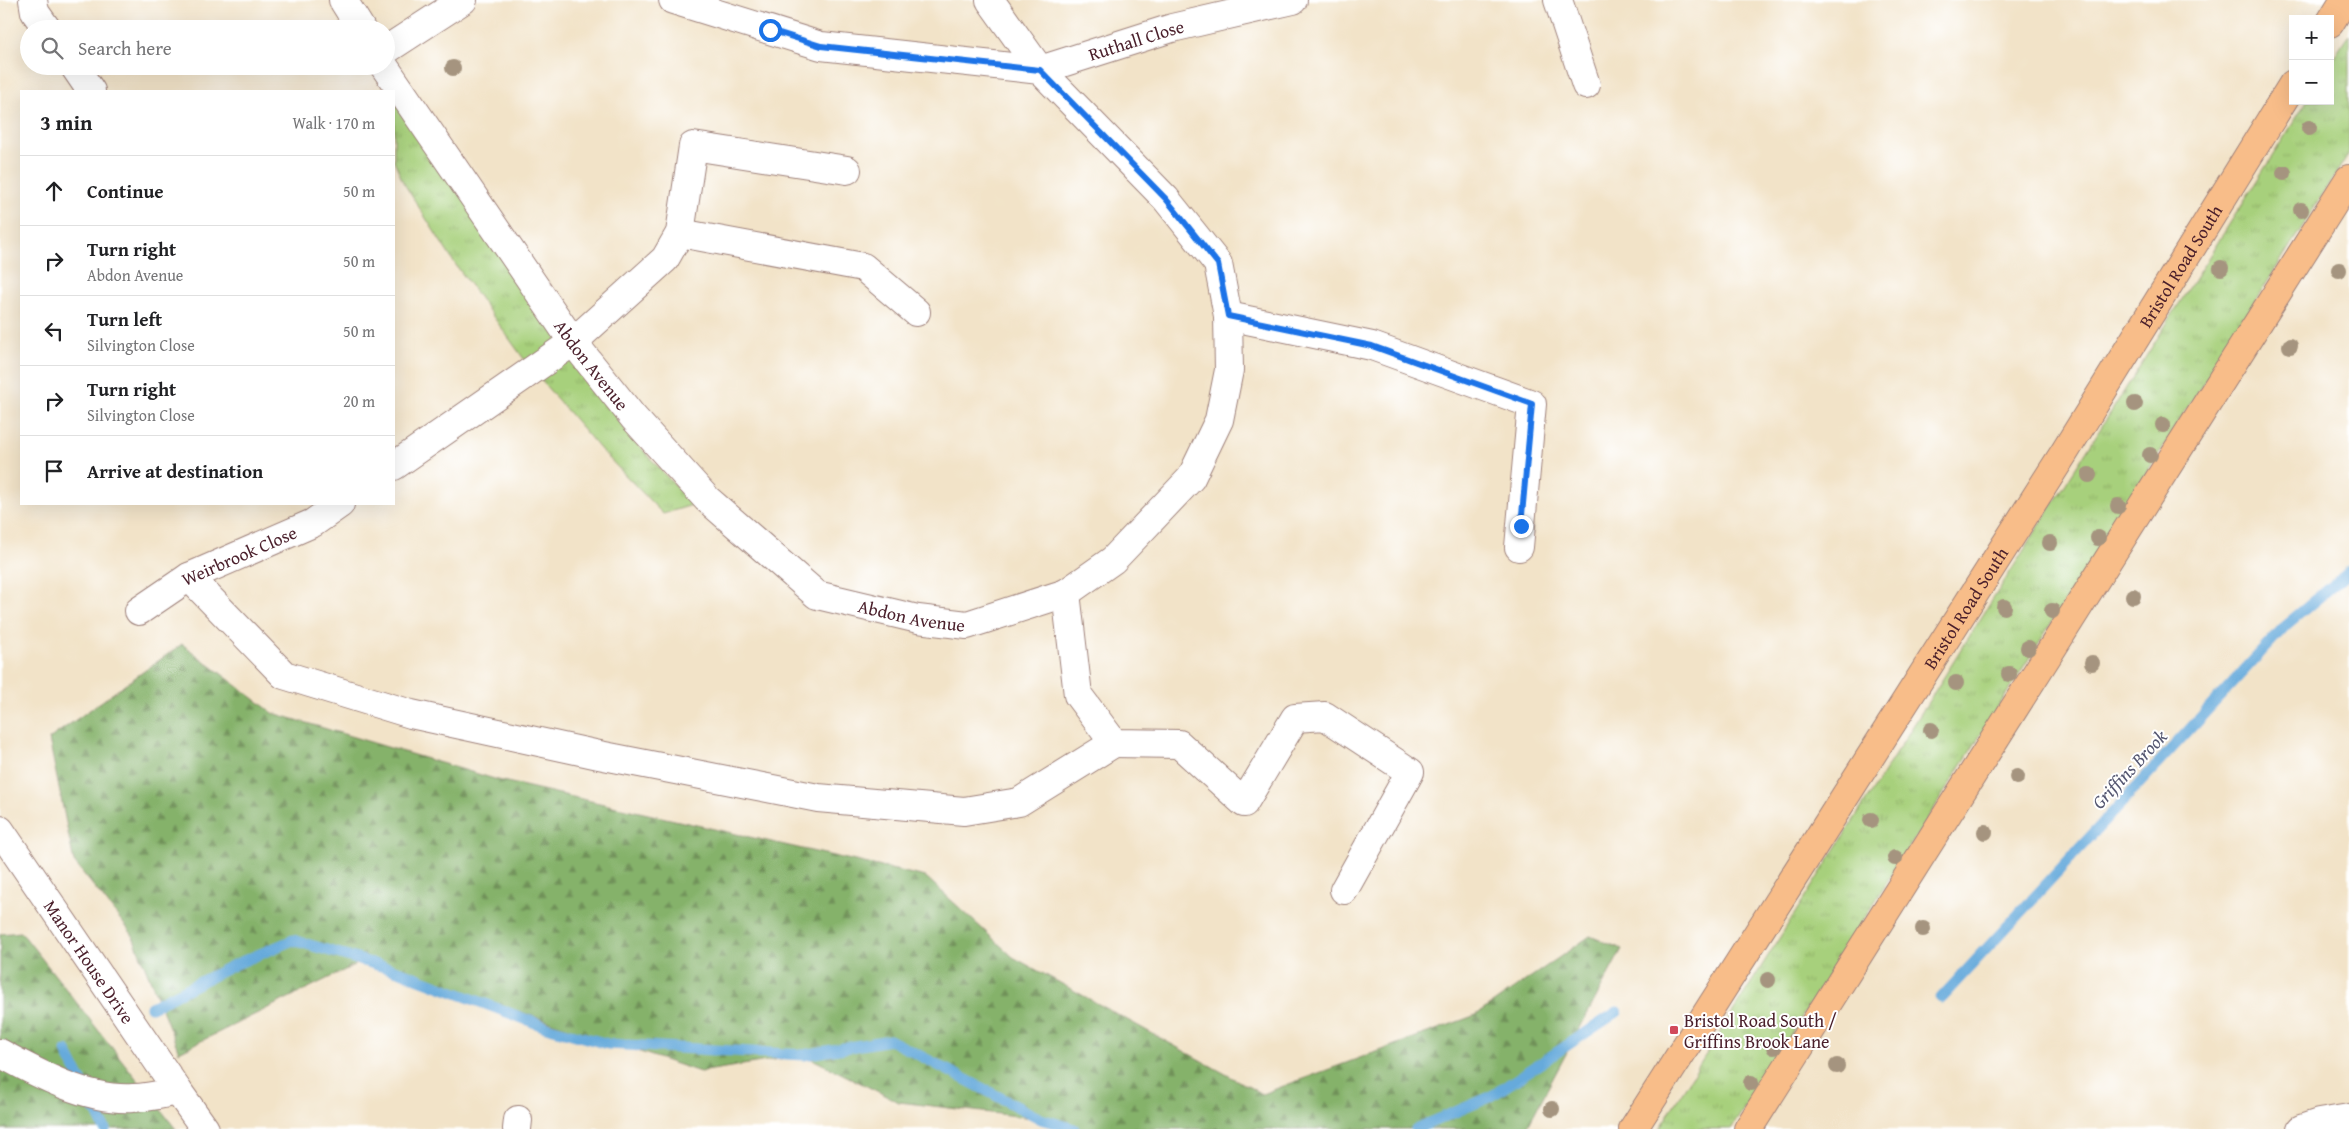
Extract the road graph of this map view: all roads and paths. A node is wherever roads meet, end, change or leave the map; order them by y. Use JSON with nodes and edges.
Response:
{"nodes":[{"id":1,"x":33,"y":0,"type":"edge"},
{"id":2,"x":343,"y":0,"type":"edge"},
{"id":3,"x":463,"y":0,"type":"edge"},
{"id":4,"x":673,"y":0,"type":"edge"},
{"id":5,"x":990,"y":0,"type":"edge"},
{"id":6,"x":1293,"y":0,"type":"edge"},
{"id":7,"x":1558,"y":0,"type":"edge"},
{"id":8,"x":2344,"y":0,"type":"edge"},
{"id":9,"x":2334,"y":16,"type":"edge"},
{"id":10,"x":41,"y":20,"type":"edge"},
{"id":11,"x":355,"y":20,"type":"edge"},
{"id":12,"x":395,"y":44,"type":"edge"},
{"id":13,"x":1040,"y":70,"type":"junction"},
{"id":14,"x":80,"y":75,"type":"edge"},
{"id":15,"x":390,"y":75,"type":"edge"},
{"id":16,"x":1586,"y":85,"type":"dead end"},
{"id":17,"x":90,"y":90,"type":"edge"},
{"id":18,"x":2289,"y":90,"type":"edge"},
{"id":19,"x":847,"y":170,"type":"dead end"},
{"id":20,"x":2349,"y":179,"type":"edge"},
{"id":21,"x":680,"y":233,"type":"junction"},
{"id":22,"x":916,"y":312,"type":"dead end"},
{"id":23,"x":1228,"y":316,"type":"junction"},
{"id":24,"x":573,"y":342,"type":"junction"},
{"id":25,"x":395,"y":465,"type":"edge"},
{"id":26,"x":339,"y":505,"type":"edge"},
{"id":27,"x":1519,"y":547,"type":"dead end"},
{"id":28,"x":189,"y":578,"type":"junction"},
{"id":29,"x":1066,"y":593,"type":"junction"},
{"id":30,"x":139,"y":611,"type":"dead end"},
{"id":31,"x":1114,"y":743,"type":"junction"},
{"id":32,"x":0,"y":830,"type":"edge"},
{"id":33,"x":1344,"y":890,"type":"dead end"},
{"id":34,"x":0,"y":1052,"type":"edge"},
{"id":35,"x":178,"y":1091,"type":"junction"},
{"id":36,"x":2349,"y":1118,"type":"edge"},
{"id":37,"x":205,"y":1129,"type":"edge"},
{"id":38,"x":1633,"y":1129,"type":"edge"},
{"id":39,"x":1748,"y":1129,"type":"edge"},
{"id":40,"x":2301,"y":1129,"type":"edge"}],
"edges":[{"from":1,"to":10,"type":"street"},
{"from":2,"to":11,"type":"street"},
{"from":3,"to":12,"type":"street"},
{"from":4,"to":13,"type":"street"},
{"from":5,"to":13,"type":"street","name":"Abdon Avenue"},
{"from":6,"to":13,"type":"street","name":"Ruthall Close"},
{"from":7,"to":16,"type":"street"},
{"from":8,"to":9,"type":"highway"},
{"from":13,"to":23,"type":"street","name":"Abdon Avenue"},
{"from":14,"to":17,"type":"street"},
{"from":15,"to":24,"type":"street","name":"Abdon Avenue"},
{"from":18,"to":38,"type":"highway","name":"Bristol Road South"},
{"from":19,"to":21,"type":"street"},
{"from":20,"to":39,"type":"highway"},
{"from":21,"to":22,"type":"street"},
{"from":21,"to":24,"type":"street"},
{"from":23,"to":27,"type":"street"},
{"from":23,"to":29,"type":"street","name":"Abdon Avenue"},
{"from":24,"to":25,"type":"street"},
{"from":24,"to":29,"type":"street","name":"Abdon Avenue"},
{"from":26,"to":28,"type":"street","name":"Weirbrook Close"},
{"from":28,"to":30,"type":"street","name":"Weirbrook Close"},
{"from":28,"to":31,"type":"street"},
{"from":29,"to":31,"type":"street"},
{"from":31,"to":33,"type":"street"},
{"from":32,"to":35,"type":"street","name":"Manor House Drive"},
{"from":34,"to":35,"type":"street"},
{"from":35,"to":37,"type":"street","name":"Manor House Drive"},
{"from":36,"to":40,"type":"street"}]}
